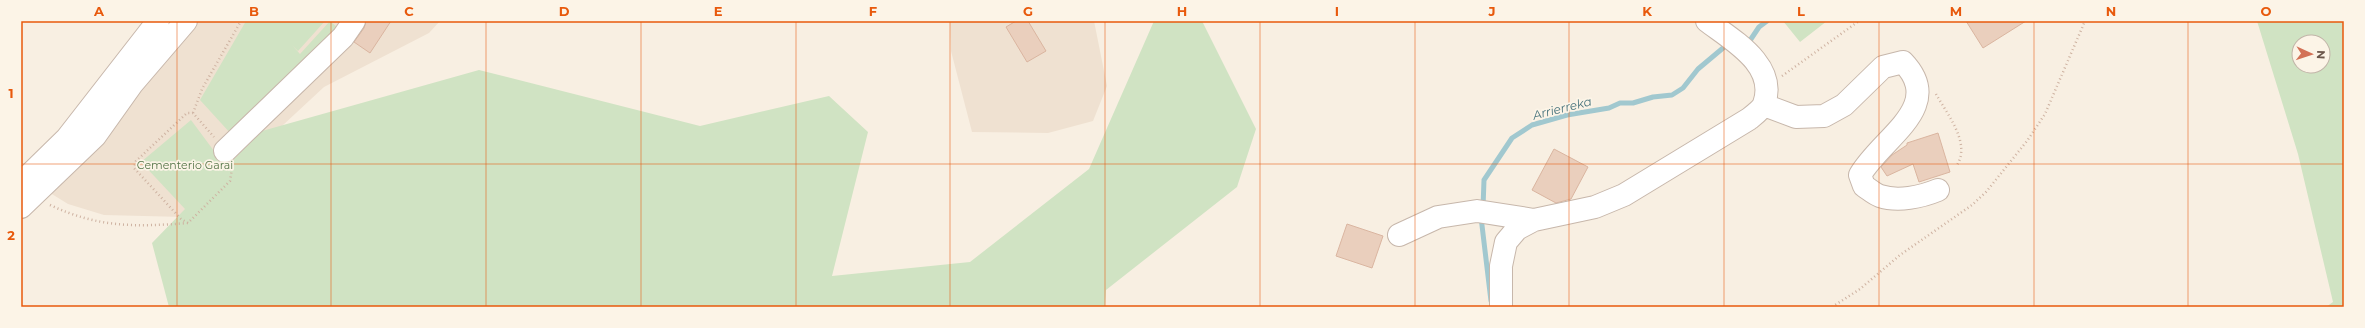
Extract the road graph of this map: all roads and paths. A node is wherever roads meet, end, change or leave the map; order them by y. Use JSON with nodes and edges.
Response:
{"nodes":[{"id":1,"x":158,"y":21,"type":"edge"},
{"id":2,"x":186,"y":21,"type":"edge"},
{"id":3,"x":241,"y":21,"type":"edge"},
{"id":4,"x":354,"y":21,"type":"edge"},
{"id":5,"x":1707,"y":21,"type":"edge"},
{"id":6,"x":1859,"y":21,"type":"edge"},
{"id":7,"x":2085,"y":21,"type":"edge"},
{"id":8,"x":1914,"y":74,"type":"junction"},
{"id":9,"x":1765,"y":95,"type":"junction"},
{"id":10,"x":193,"y":113,"type":"junction"},
{"id":11,"x":225,"y":151,"type":"junction"},
{"id":12,"x":1957,"y":165,"type":"dead end"},
{"id":13,"x":1938,"y":190,"type":"dead end"},
{"id":14,"x":25,"y":196,"type":"edge"},
{"id":15,"x":1534,"y":220,"type":"junction"},
{"id":16,"x":188,"y":223,"type":"junction"},
{"id":17,"x":1399,"y":235,"type":"dead end"},
{"id":18,"x":1501,"y":307,"type":"edge"},
{"id":19,"x":1832,"y":307,"type":"edge"}],
"edges":[{"from":1,"to":14,"type":"street"},
{"from":2,"to":14,"type":"street"},
{"from":3,"to":10,"type":"path"},
{"from":4,"to":11,"type":"street"},
{"from":5,"to":9,"type":"street"},
{"from":6,"to":9,"type":"path"},
{"from":7,"to":19,"type":"path"},
{"from":8,"to":9,"type":"street"},
{"from":8,"to":12,"type":"path"},
{"from":8,"to":13,"type":"street"},
{"from":9,"to":15,"type":"street"},
{"from":10,"to":11,"type":"path"},
{"from":10,"to":16,"type":"path"},
{"from":11,"to":16,"type":"path"},
{"from":14,"to":16,"type":"path"},
{"from":15,"to":17,"type":"street"},
{"from":15,"to":18,"type":"street"}]}
